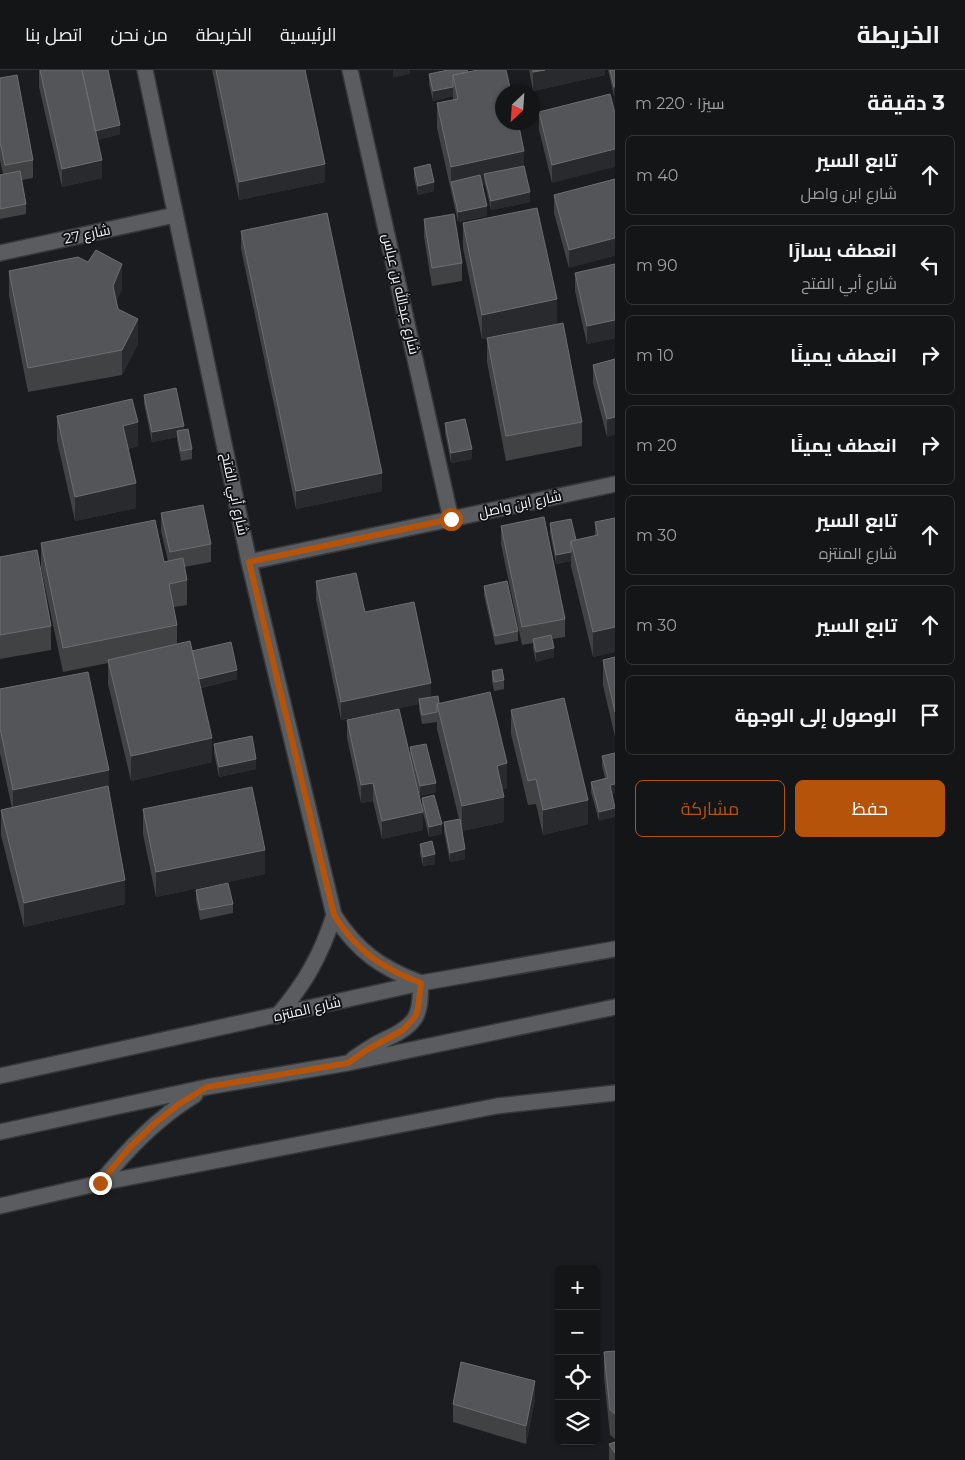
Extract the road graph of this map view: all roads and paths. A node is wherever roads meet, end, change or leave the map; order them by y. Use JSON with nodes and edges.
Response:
{"nodes":[{"id":1,"x":145,"y":70,"type":"edge"},
{"id":2,"x":350,"y":70,"type":"edge"},
{"id":3,"x":175,"y":215,"type":"junction"},
{"id":4,"x":0,"y":253,"type":"edge"},
{"id":5,"x":615,"y":484,"type":"edge"},
{"id":6,"x":451,"y":519,"type":"junction"},
{"id":7,"x":249,"y":562,"type":"junction"},
{"id":8,"x":334,"y":915,"type":"junction"},
{"id":9,"x":615,"y":949,"type":"edge"},
{"id":10,"x":421,"y":983,"type":"junction"},
{"id":11,"x":615,"y":1007,"type":"edge"},
{"id":12,"x":277,"y":1016,"type":"junction"},
{"id":13,"x":348,"y":1063,"type":"junction"},
{"id":14,"x":0,"y":1076,"type":"edge"},
{"id":15,"x":207,"y":1087,"type":"junction"},
{"id":16,"x":615,"y":1093,"type":"edge"},
{"id":17,"x":0,"y":1132,"type":"edge"},
{"id":18,"x":100,"y":1183,"type":"junction"},
{"id":19,"x":0,"y":1206,"type":"edge"}],
"edges":[{"from":1,"to":3,"type":"street","name":"شارع أبي الفتح"},
{"from":2,"to":6,"type":"street","name":"شارع عبدالله بن عباس"},
{"from":3,"to":4,"type":"street","name":"شارع 27"},
{"from":3,"to":7,"type":"street","name":"شارع أبي الفتح"},
{"from":5,"to":6,"type":"street","name":"شارع ابن واصل"},
{"from":6,"to":7,"type":"street","name":"شارع ابن واصل"},
{"from":7,"to":8,"type":"street","name":"شارع أبي الفتح"},
{"from":8,"to":10,"type":"street","name":"شارع أبي الفتح"},
{"from":8,"to":12,"type":"street"},
{"from":9,"to":10,"type":"street","name":"شارع المنتزه"},
{"from":10,"to":12,"type":"street","name":"شارع المنتزه"},
{"from":10,"to":13,"type":"street"},
{"from":11,"to":13,"type":"street"},
{"from":12,"to":14,"type":"street","name":"شارع المنتزه"},
{"from":13,"to":15,"type":"street"},
{"from":15,"to":17,"type":"street"},
{"from":15,"to":18,"type":"street"},
{"from":16,"to":18,"type":"street"},
{"from":18,"to":19,"type":"street"}]}
